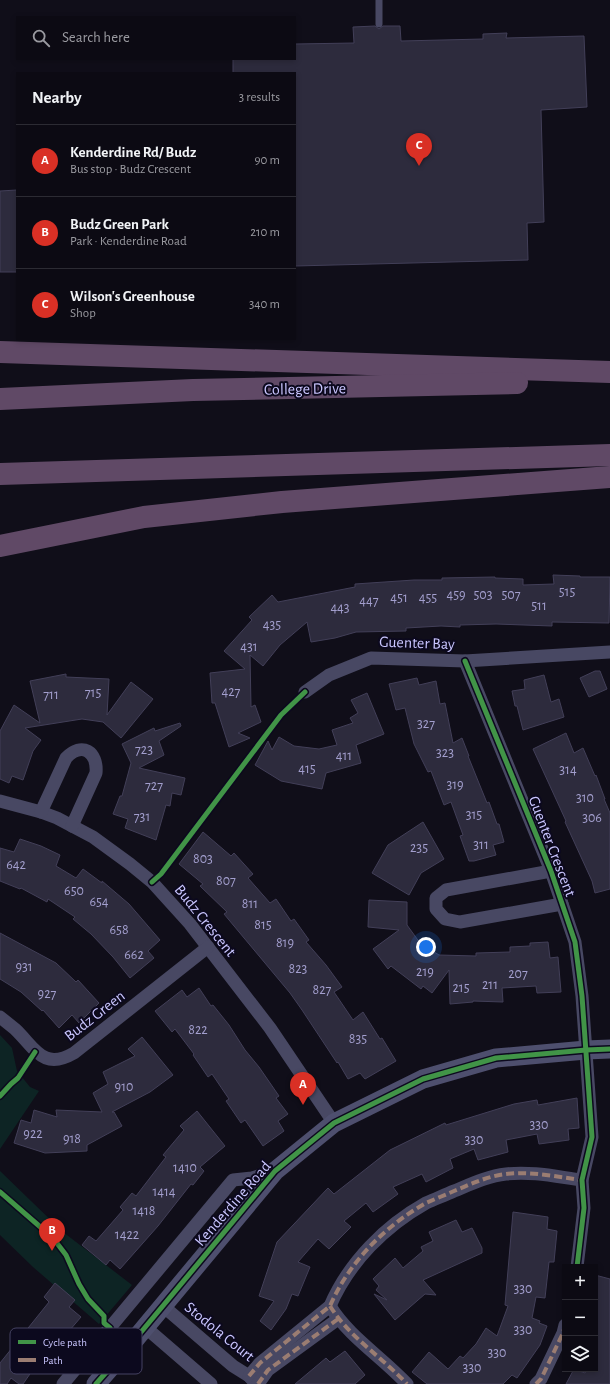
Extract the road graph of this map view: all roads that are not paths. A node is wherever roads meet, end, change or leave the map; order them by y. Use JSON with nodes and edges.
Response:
{"nodes":[{"id":1,"x":379,"y":0,"type":"edge"},
{"id":2,"x":379,"y":24,"type":"dead end"},
{"id":3,"x":0,"y":352,"type":"edge"},
{"id":4,"x":610,"y":372,"type":"edge"},
{"id":5,"x":610,"y":381,"type":"edge"},
{"id":6,"x":0,"y":399,"type":"edge"},
{"id":7,"x":610,"y":455,"type":"edge"},
{"id":8,"x":0,"y":474,"type":"edge"},
{"id":9,"x":610,"y":477,"type":"edge"},
{"id":10,"x":0,"y":546,"type":"edge"},
{"id":11,"x":610,"y":652,"type":"edge"},
{"id":12,"x":465,"y":661,"type":"junction"},
{"id":13,"x":305,"y":692,"type":"dead end"},
{"id":14,"x":0,"y":801,"type":"edge"},
{"id":15,"x":41,"y":812,"type":"junction"},
{"id":16,"x":72,"y":826,"type":"junction"},
{"id":17,"x":551,"y":871,"type":"junction"},
{"id":18,"x":562,"y":904,"type":"junction"},
{"id":19,"x":208,"y":947,"type":"junction"},
{"id":20,"x":0,"y":1017,"type":"edge"},
{"id":21,"x":610,"y":1049,"type":"edge"},
{"id":22,"x":586,"y":1050,"type":"junction"},
{"id":23,"x":334,"y":1122,"type":"junction"},
{"id":24,"x":275,"y":1171,"type":"junction"},
{"id":25,"x":582,"y":1180,"type":"junction"},
{"id":26,"x":576,"y":1264,"type":"edge"},
{"id":27,"x":162,"y":1306,"type":"junction"},
{"id":28,"x":330,"y":1306,"type":"junction"},
{"id":29,"x":338,"y":1319,"type":"junction"},
{"id":30,"x":145,"y":1327,"type":"junction"},
{"id":31,"x":110,"y":1328,"type":"edge"},
{"id":32,"x":142,"y":1330,"type":"edge"},
{"id":33,"x":562,"y":1335,"type":"edge"},
{"id":34,"x":71,"y":1374,"type":"edge"},
{"id":35,"x":105,"y":1374,"type":"edge"},
{"id":36,"x":254,"y":1381,"type":"edge"},
{"id":37,"x":63,"y":1384,"type":"edge"},
{"id":38,"x":96,"y":1384,"type":"edge"},
{"id":39,"x":211,"y":1384,"type":"edge"},
{"id":40,"x":407,"y":1384,"type":"edge"},
{"id":41,"x":536,"y":1384,"type":"edge"}],
"edges":[{"from":1,"to":2,"type":"lane"},
{"from":3,"to":4,"type":"highway"},
{"from":5,"to":6,"type":"highway","name":"College Drive"},
{"from":7,"to":8,"type":"highway"},
{"from":9,"to":10,"type":"highway"},
{"from":11,"to":12,"type":"street"},
{"from":12,"to":13,"type":"street","name":"Guenter Bay"},
{"from":12,"to":17,"type":"street","name":"Guenter Crescent"},
{"from":14,"to":15,"type":"street","name":"Budz Crescent"},
{"from":15,"to":16,"type":"street","name":"Budz Crescent"},
{"from":15,"to":16,"type":"street"},
{"from":16,"to":19,"type":"street","name":"Budz Crescent"},
{"from":17,"to":18,"type":"street","name":"Guenter Crescent"},
{"from":17,"to":18,"type":"street"},
{"from":18,"to":22,"type":"street","name":"Guenter Crescent"},
{"from":19,"to":20,"type":"street","name":"Budz Green"},
{"from":19,"to":23,"type":"street","name":"Budz Crescent"},
{"from":21,"to":22,"type":"street","name":"Kenderdine Road"},
{"from":22,"to":23,"type":"street","name":"Kenderdine Road"},
{"from":22,"to":25,"type":"street","name":"Guenter Crescent"},
{"from":23,"to":24,"type":"street","name":"Kenderdine Road"},
{"from":24,"to":27,"type":"street","name":"Kenderdine Road"},
{"from":24,"to":31,"type":"street","name":"Kenderdine Road"},
{"from":25,"to":26,"type":"street","name":"Guenter Crescent"},
{"from":25,"to":28,"type":"street"},
{"from":27,"to":30,"type":"street","name":"Kenderdine Road"},
{"from":27,"to":36,"type":"street","name":"Stodola Court"},
{"from":28,"to":29,"type":"street"},
{"from":28,"to":36,"type":"street"},
{"from":29,"to":36,"type":"street"},
{"from":29,"to":40,"type":"street"},
{"from":30,"to":32,"type":"street","name":"Kenderdine Road"},
{"from":30,"to":39,"type":"street"},
{"from":33,"to":41,"type":"street"},
{"from":34,"to":37,"type":"street","name":"Kenderdine Road"},
{"from":35,"to":38,"type":"street","name":"Kenderdine Road"}]}
